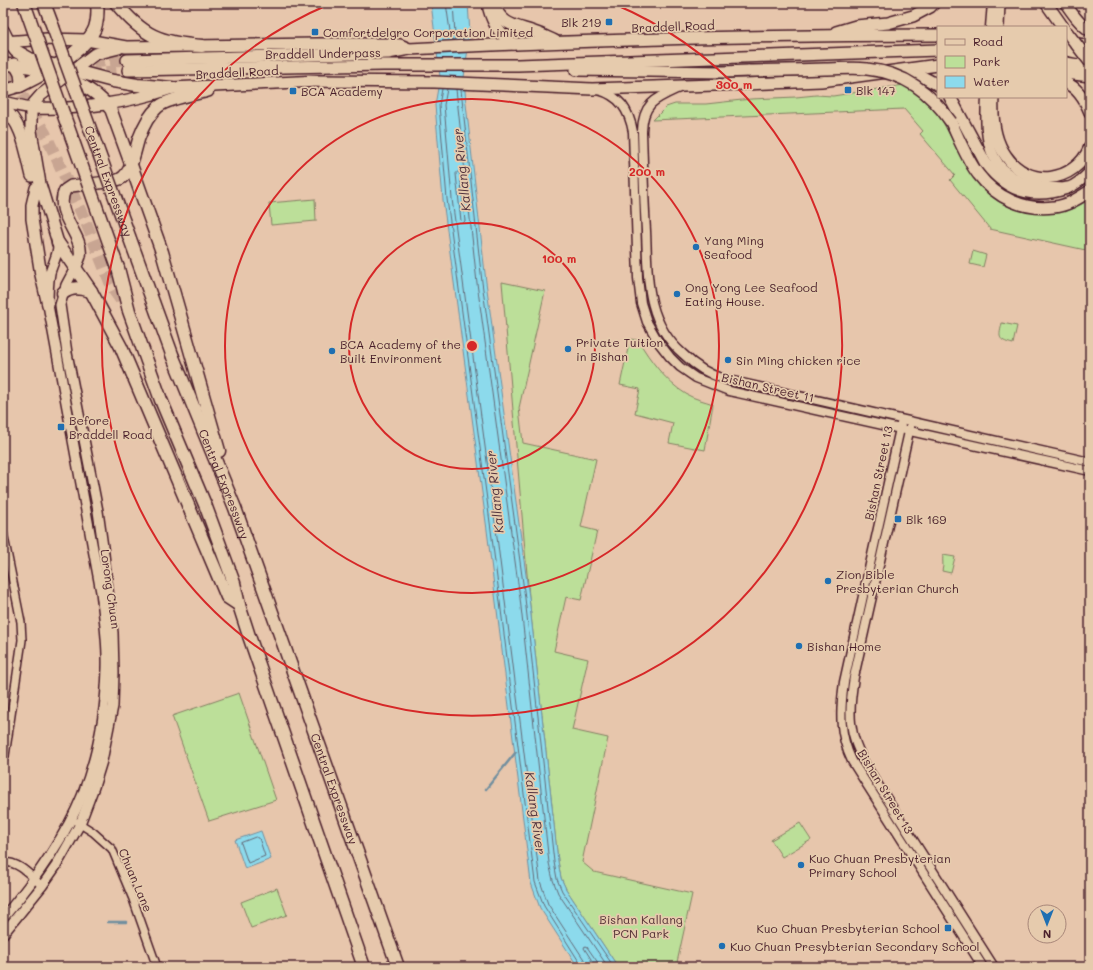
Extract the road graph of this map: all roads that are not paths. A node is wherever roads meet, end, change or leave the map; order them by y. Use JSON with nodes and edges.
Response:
{"nodes":[{"id":1,"x":24,"y":3,"type":"edge"},
{"id":2,"x":44,"y":3,"type":"edge"},
{"id":3,"x":97,"y":3,"type":"edge"},
{"id":4,"x":116,"y":3,"type":"edge"},
{"id":5,"x":487,"y":3,"type":"edge"},
{"id":6,"x":493,"y":3,"type":"edge"},
{"id":7,"x":934,"y":3,"type":"edge"},
{"id":8,"x":993,"y":3,"type":"edge"},
{"id":9,"x":999,"y":3,"type":"edge"},
{"id":10,"x":1046,"y":3,"type":"edge"},
{"id":11,"x":1065,"y":3,"type":"edge"},
{"id":12,"x":991,"y":26,"type":"edge"},
{"id":13,"x":998,"y":26,"type":"edge"},
{"id":14,"x":1062,"y":26,"type":"edge"},
{"id":15,"x":1090,"y":31,"type":"edge"},
{"id":16,"x":1067,"y":32,"type":"edge"},
{"id":17,"x":823,"y":35,"type":"junction"},
{"id":18,"x":937,"y":35,"type":"edge"},
{"id":19,"x":5,"y":38,"type":"edge"},
{"id":20,"x":87,"y":40,"type":"junction"},
{"id":21,"x":557,"y":42,"type":"junction"},
{"id":22,"x":1067,"y":42,"type":"edge"},
{"id":23,"x":514,"y":44,"type":"junction"},
{"id":24,"x":202,"y":46,"type":"junction"},
{"id":25,"x":1090,"y":46,"type":"edge"},
{"id":26,"x":126,"y":47,"type":"junction"},
{"id":27,"x":409,"y":49,"type":"junction"},
{"id":28,"x":937,"y":50,"type":"edge"},
{"id":29,"x":1067,"y":50,"type":"edge"},
{"id":30,"x":1090,"y":55,"type":"edge"},
{"id":31,"x":1090,"y":62,"type":"edge"},
{"id":32,"x":1067,"y":63,"type":"edge"},
{"id":33,"x":8,"y":64,"type":"edge"},
{"id":34,"x":518,"y":65,"type":"junction"},
{"id":35,"x":937,"y":65,"type":"edge"},
{"id":36,"x":1090,"y":67,"type":"edge"},
{"id":37,"x":51,"y":68,"type":"junction"},
{"id":38,"x":890,"y":70,"type":"junction"},
{"id":39,"x":68,"y":73,"type":"junction"},
{"id":40,"x":1067,"y":73,"type":"edge"},
{"id":41,"x":1090,"y":76,"type":"edge"},
{"id":42,"x":1067,"y":83,"type":"edge"},
{"id":43,"x":937,"y":84,"type":"edge"},
{"id":44,"x":20,"y":86,"type":"junction"},
{"id":45,"x":227,"y":86,"type":"junction"},
{"id":46,"x":681,"y":86,"type":"junction"},
{"id":47,"x":172,"y":88,"type":"junction"},
{"id":48,"x":592,"y":89,"type":"junction"},
{"id":49,"x":3,"y":91,"type":"edge"},
{"id":50,"x":951,"y":98,"type":"edge"},
{"id":51,"x":990,"y":98,"type":"edge"},
{"id":52,"x":3,"y":102,"type":"edge"},
{"id":53,"x":106,"y":103,"type":"junction"},
{"id":54,"x":3,"y":108,"type":"edge"},
{"id":55,"x":32,"y":108,"type":"junction"},
{"id":56,"x":1090,"y":112,"type":"edge"},
{"id":57,"x":1090,"y":147,"type":"edge"},
{"id":58,"x":131,"y":165,"type":"junction"},
{"id":59,"x":1090,"y":172,"type":"edge"},
{"id":60,"x":36,"y":188,"type":"junction"},
{"id":61,"x":1067,"y":188,"type":"junction"},
{"id":62,"x":1090,"y":191,"type":"edge"},
{"id":63,"x":58,"y":243,"type":"junction"},
{"id":64,"x":75,"y":268,"type":"junction"},
{"id":65,"x":91,"y":291,"type":"junction"},
{"id":66,"x":63,"y":293,"type":"junction"},
{"id":67,"x":48,"y":305,"type":"junction"},
{"id":68,"x":902,"y":420,"type":"junction"},
{"id":69,"x":911,"y":422,"type":"junction"},
{"id":70,"x":900,"y":429,"type":"junction"},
{"id":71,"x":909,"y":431,"type":"junction"},
{"id":72,"x":1090,"y":462,"type":"edge"},
{"id":73,"x":1090,"y":471,"type":"edge"},
{"id":74,"x":235,"y":508,"type":"junction"},
{"id":75,"x":3,"y":532,"type":"edge"},
{"id":76,"x":239,"y":605,"type":"junction"},
{"id":77,"x":3,"y":759,"type":"edge"},
{"id":78,"x":71,"y":819,"type":"junction"},
{"id":79,"x":80,"y":824,"type":"junction"},
{"id":80,"x":3,"y":862,"type":"edge"},
{"id":81,"x":34,"y":879,"type":"junction"},
{"id":82,"x":42,"y":886,"type":"junction"},
{"id":83,"x":3,"y":918,"type":"edge"},
{"id":84,"x":3,"y":934,"type":"edge"},
{"id":85,"x":157,"y":967,"type":"edge"},
{"id":86,"x":364,"y":967,"type":"edge"},
{"id":87,"x":398,"y":967,"type":"edge"},
{"id":88,"x":983,"y":967,"type":"edge"},
{"id":89,"x":994,"y":967,"type":"edge"}],
"edges":[{"from":1,"to":76,"type":"highway","name":"Central Expressway","bridge":true},
{"from":2,"to":74,"type":"highway","name":"Central Expressway","bridge":true},
{"from":3,"to":20,"type":"highway"},
{"from":4,"to":24,"type":"highway"},
{"from":5,"to":23,"type":"highway"},
{"from":6,"to":21,"type":"highway"},
{"from":7,"to":17,"type":"highway"},
{"from":8,"to":12,"type":"main road"},
{"from":9,"to":13,"type":"highway"},
{"from":10,"to":14,"type":"highway"},
{"from":11,"to":15,"type":"main road"},
{"from":16,"to":31,"type":"highway","bridge":true},
{"from":17,"to":18,"type":"highway","name":"Braddell Road"},
{"from":17,"to":21,"type":"highway","name":"Braddell Road"},
{"from":19,"to":20,"type":"highway"},
{"from":19,"to":37,"type":"highway"},
{"from":20,"to":26,"type":"highway"},
{"from":20,"to":37,"type":"highway"},
{"from":21,"to":23,"type":"highway","name":"Braddell Road"},
{"from":22,"to":25,"type":"highway"},
{"from":23,"to":27,"type":"highway","name":"Braddell Road"},
{"from":24,"to":26,"type":"highway"},
{"from":24,"to":27,"type":"highway"},
{"from":26,"to":39,"type":"highway"},
{"from":27,"to":34,"type":"highway","name":"Braddell Underpass"},
{"from":28,"to":34,"type":"highway"},
{"from":29,"to":30,"type":"highway"},
{"from":32,"to":36,"type":"highway"},
{"from":33,"to":37,"type":"highway"},
{"from":33,"to":44,"type":"highway"},
{"from":34,"to":62,"type":"highway","bridge":true},
{"from":35,"to":38,"type":"highway"},
{"from":37,"to":39,"type":"highway"},
{"from":37,"to":44,"type":"highway"},
{"from":38,"to":43,"type":"highway"},
{"from":38,"to":46,"type":"highway","name":"Braddell Road"},
{"from":39,"to":47,"type":"highway"},
{"from":39,"to":53,"type":"highway"},
{"from":39,"to":55,"type":"highway"},
{"from":40,"to":41,"type":"highway"},
{"from":42,"to":56,"type":"highway"},
{"from":44,"to":49,"type":"highway"},
{"from":45,"to":47,"type":"highway","name":"Braddell Road"},
{"from":45,"to":48,"type":"highway","name":"Braddell Road"},
{"from":45,"to":58,"type":"highway"},
{"from":46,"to":48,"type":"highway","name":"Braddell Road"},
{"from":46,"to":68,"type":"street","name":"Bishan Street 11"},
{"from":47,"to":53,"type":"highway","name":"Braddell Road"},
{"from":48,"to":70,"type":"street","name":"Bishan Street 11"},
{"from":50,"to":61,"type":"highway"},
{"from":51,"to":57,"type":"highway"},
{"from":51,"to":61,"type":"main road"},
{"from":52,"to":55,"type":"highway","name":"Braddell Road"},
{"from":53,"to":55,"type":"highway","name":"Braddell Road"},
{"from":53,"to":58,"type":"highway"},
{"from":54,"to":60,"type":"highway"},
{"from":55,"to":63,"type":"highway"},
{"from":58,"to":64,"type":"highway"},
{"from":58,"to":74,"type":"highway"},
{"from":59,"to":61,"type":"main road"},
{"from":60,"to":63,"type":"highway"},
{"from":60,"to":67,"type":"highway"},
{"from":63,"to":64,"type":"highway"},
{"from":63,"to":67,"type":"main road","name":"Lorong Chuan"},
{"from":64,"to":65,"type":"highway"},
{"from":64,"to":66,"type":"main road","name":"Lorong Chuan"},
{"from":65,"to":66,"type":"highway"},
{"from":65,"to":76,"type":"highway"},
{"from":66,"to":79,"type":"main road","name":"Lorong Chuan"},
{"from":67,"to":78,"type":"main road","name":"Lorong Chuan"},
{"from":68,"to":69,"type":"street","name":"Bishan Street 11"},
{"from":68,"to":70,"type":"street","name":"Bishan Street 13"},
{"from":69,"to":71,"type":"street","name":"Bishan Street 13"},
{"from":69,"to":72,"type":"street","name":"Bishan Street 11"},
{"from":70,"to":71,"type":"street","name":"Bishan Street 11"},
{"from":70,"to":88,"type":"street","name":"Bishan Street 13"},
{"from":71,"to":73,"type":"street","name":"Bishan Street 11"},
{"from":71,"to":89,"type":"street","name":"Bishan Street 13"},
{"from":74,"to":87,"type":"highway","name":"Central Expressway"},
{"from":75,"to":77,"type":"street"},
{"from":76,"to":86,"type":"highway","name":"Central Expressway"},
{"from":78,"to":79,"type":"street","name":"Chuan Lane"},
{"from":78,"to":81,"type":"main road","name":"Lorong Chuan"},
{"from":79,"to":82,"type":"main road","name":"Lorong Chuan"},
{"from":79,"to":85,"type":"street","name":"Chuan Lane"},
{"from":80,"to":81,"type":"street"},
{"from":81,"to":82,"type":"street"},
{"from":81,"to":83,"type":"main road","name":"Lorong Chuan"},
{"from":82,"to":84,"type":"main road","name":"Lorong Chuan"}]}
